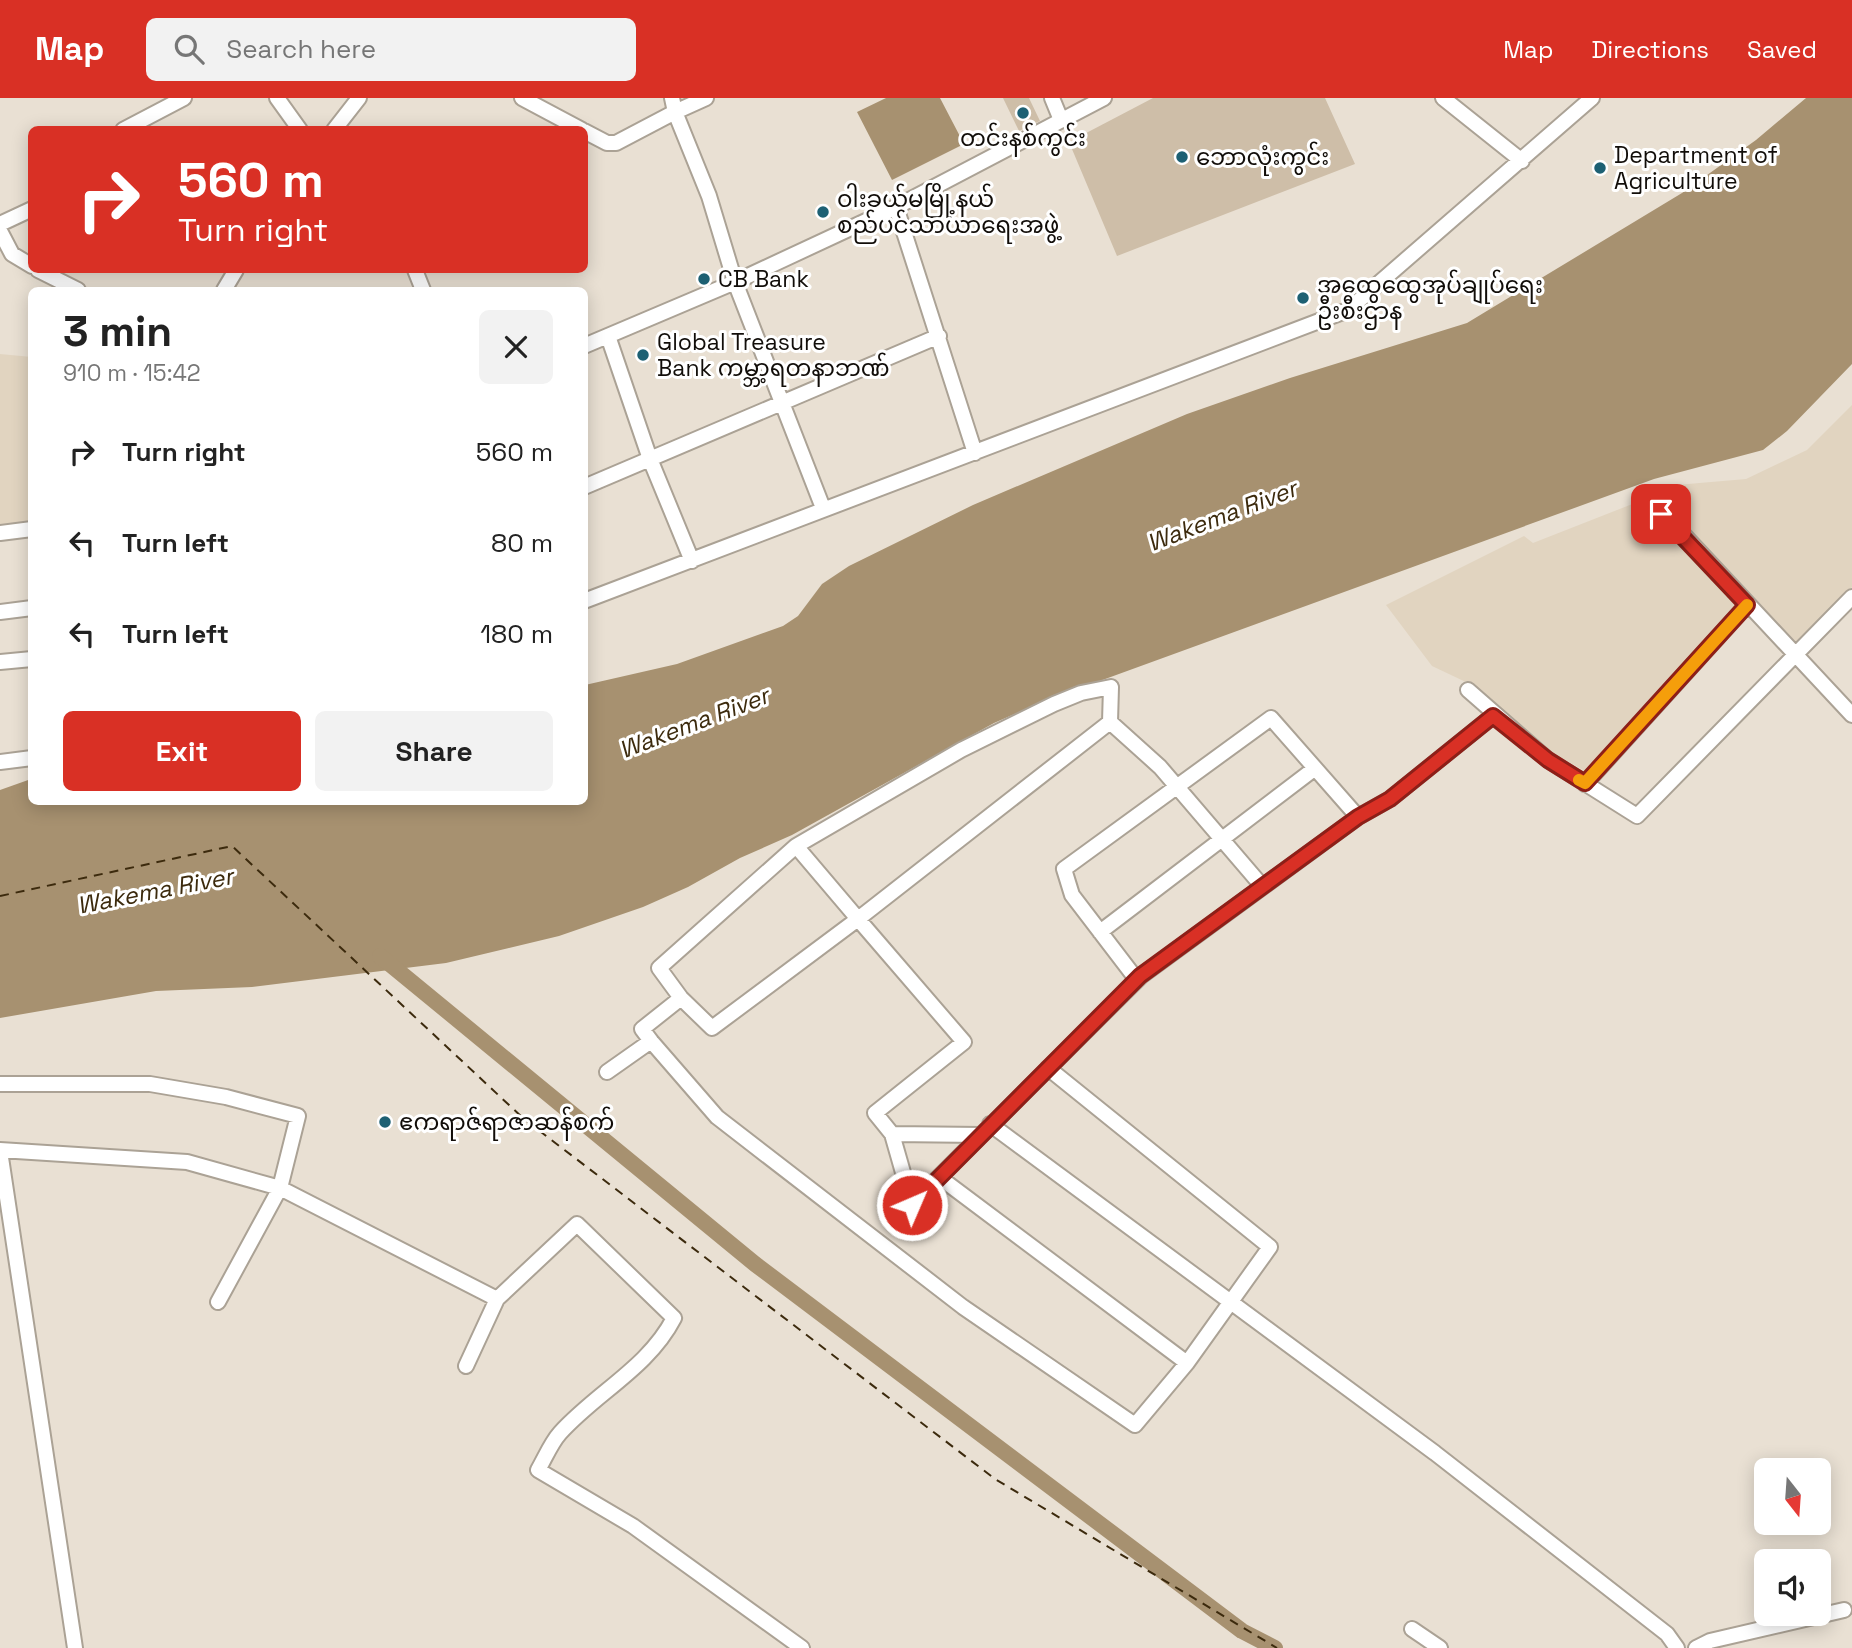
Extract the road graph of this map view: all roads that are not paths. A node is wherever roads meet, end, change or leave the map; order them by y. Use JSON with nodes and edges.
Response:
{"nodes":[{"id":1,"x":184,"y":98,"type":"edge"},
{"id":2,"x":277,"y":98,"type":"edge"},
{"id":3,"x":359,"y":98,"type":"edge"},
{"id":4,"x":522,"y":98,"type":"edge"},
{"id":5,"x":706,"y":98,"type":"edge"},
{"id":6,"x":1052,"y":98,"type":"edge"},
{"id":7,"x":1104,"y":98,"type":"edge"},
{"id":8,"x":1443,"y":98,"type":"edge"},
{"id":9,"x":1466,"y":98,"type":"edge"},
{"id":10,"x":1592,"y":98,"type":"edge"},
{"id":11,"x":674,"y":105,"type":"edge"},
{"id":12,"x":1455,"y":109,"type":"junction"},
{"id":13,"x":1061,"y":120,"type":"junction"},
{"id":14,"x":131,"y":126,"type":"edge"},
{"id":15,"x":297,"y":126,"type":"edge"},
{"id":16,"x":337,"y":126,"type":"edge"},
{"id":17,"x":575,"y":126,"type":"edge"},
{"id":18,"x":588,"y":133,"type":"edge"},
{"id":19,"x":1522,"y":160,"type":"junction"},
{"id":20,"x":895,"y":206,"type":"junction"},
{"id":21,"x":28,"y":211,"type":"edge"},
{"id":22,"x":0,"y":224,"type":"edge"},
{"id":23,"x":0,"y":230,"type":"edge"},
{"id":24,"x":28,"y":264,"type":"edge"},
{"id":25,"x":44,"y":273,"type":"edge"},
{"id":26,"x":735,"y":282,"type":"junction"},
{"id":27,"x":72,"y":287,"type":"edge"},
{"id":28,"x":608,"y":336,"type":"junction"},
{"id":29,"x":939,"y":336,"type":"junction"},
{"id":30,"x":588,"y":344,"type":"edge"},
{"id":31,"x":784,"y":401,"type":"junction"},
{"id":32,"x":975,"y":453,"type":"junction"},
{"id":33,"x":650,"y":460,"type":"junction"},
{"id":34,"x":588,"y":485,"type":"edge"},
{"id":35,"x":1641,"y":496,"type":"dead end"},
{"id":36,"x":823,"y":508,"type":"junction"},
{"id":37,"x":28,"y":530,"type":"edge"},
{"id":38,"x":0,"y":533,"type":"edge"},
{"id":39,"x":692,"y":561,"type":"junction"},
{"id":40,"x":1852,"y":597,"type":"edge"},
{"id":41,"x":588,"y":600,"type":"edge"},
{"id":42,"x":1747,"y":605,"type":"junction"},
{"id":43,"x":28,"y":608,"type":"edge"},
{"id":44,"x":0,"y":612,"type":"edge"},
{"id":45,"x":1795,"y":656,"type":"junction"},
{"id":46,"x":28,"y":659,"type":"edge"},
{"id":47,"x":0,"y":662,"type":"edge"},
{"id":48,"x":1468,"y":691,"type":"dead end"},
{"id":49,"x":1850,"y":707,"type":"edge"},
{"id":50,"x":1493,"y":716,"type":"junction"},
{"id":51,"x":1110,"y":722,"type":"junction"},
{"id":52,"x":28,"y":758,"type":"edge"},
{"id":53,"x":0,"y":762,"type":"edge"},
{"id":54,"x":1314,"y":769,"type":"junction"},
{"id":55,"x":1585,"y":783,"type":"junction"},
{"id":56,"x":1177,"y":786,"type":"junction"},
{"id":57,"x":1358,"y":817,"type":"junction"},
{"id":58,"x":1222,"y":838,"type":"junction"},
{"id":59,"x":796,"y":846,"type":"junction"},
{"id":60,"x":1262,"y":886,"type":"junction"},
{"id":61,"x":858,"y":919,"type":"junction"},
{"id":62,"x":1100,"y":932,"type":"junction"},
{"id":63,"x":1137,"y":979,"type":"junction"},
{"id":64,"x":681,"y":998,"type":"junction"},
{"id":65,"x":651,"y":1041,"type":"junction"},
{"id":66,"x":1048,"y":1068,"type":"junction"},
{"id":67,"x":607,"y":1072,"type":"dead end"},
{"id":68,"x":0,"y":1084,"type":"edge"},
{"id":69,"x":985,"y":1129,"type":"junction"},
{"id":70,"x":892,"y":1134,"type":"junction"},
{"id":71,"x":0,"y":1151,"type":"edge"},
{"id":72,"x":940,"y":1177,"type":"junction"},
{"id":73,"x":280,"y":1188,"type":"junction"},
{"id":74,"x":497,"y":1299,"type":"junction"},
{"id":75,"x":219,"y":1302,"type":"dead end"},
{"id":76,"x":1229,"y":1302,"type":"junction"},
{"id":77,"x":1187,"y":1363,"type":"junction"},
{"id":78,"x":466,"y":1366,"type":"dead end"},
{"id":79,"x":1844,"y":1610,"type":"dead end"},
{"id":80,"x":1412,"y":1629,"type":"dead end"},
{"id":81,"x":75,"y":1648,"type":"edge"},
{"id":82,"x":802,"y":1648,"type":"edge"},
{"id":83,"x":1440,"y":1648,"type":"edge"},
{"id":84,"x":1677,"y":1648,"type":"edge"},
{"id":85,"x":1696,"y":1648,"type":"edge"}],
"edges":[{"from":1,"to":14,"type":"street"},
{"from":2,"to":15,"type":"street"},
{"from":3,"to":16,"type":"street"},
{"from":4,"to":17,"type":"street"},
{"from":5,"to":11,"type":"street"},
{"from":6,"to":13,"type":"street"},
{"from":7,"to":13,"type":"street"},
{"from":8,"to":12,"type":"street"},
{"from":9,"to":12,"type":"street"},
{"from":10,"to":19,"type":"street"},
{"from":11,"to":18,"type":"street"},
{"from":11,"to":26,"type":"street"},
{"from":12,"to":19,"type":"street"},
{"from":13,"to":20,"type":"street"},
{"from":19,"to":32,"type":"street"},
{"from":20,"to":26,"type":"street"},
{"from":20,"to":29,"type":"street"},
{"from":21,"to":22,"type":"street"},
{"from":23,"to":24,"type":"street"},
{"from":25,"to":27,"type":"street"},
{"from":26,"to":28,"type":"street"},
{"from":26,"to":31,"type":"street"},
{"from":28,"to":30,"type":"street"},
{"from":28,"to":33,"type":"street"},
{"from":29,"to":31,"type":"street"},
{"from":29,"to":32,"type":"street"},
{"from":31,"to":33,"type":"street"},
{"from":31,"to":36,"type":"street"},
{"from":32,"to":36,"type":"street"},
{"from":33,"to":34,"type":"street"},
{"from":33,"to":39,"type":"street"},
{"from":35,"to":42,"type":"street"},
{"from":36,"to":39,"type":"street"},
{"from":37,"to":38,"type":"street"},
{"from":39,"to":41,"type":"street"},
{"from":40,"to":45,"type":"street"},
{"from":42,"to":45,"type":"street"},
{"from":42,"to":55,"type":"street"},
{"from":43,"to":44,"type":"street"},
{"from":45,"to":49,"type":"street"},
{"from":45,"to":55,"type":"street"},
{"from":46,"to":47,"type":"street"},
{"from":48,"to":50,"type":"street"},
{"from":50,"to":55,"type":"street"},
{"from":50,"to":57,"type":"street"},
{"from":51,"to":56,"type":"street"},
{"from":51,"to":59,"type":"street"},
{"from":51,"to":61,"type":"street"},
{"from":52,"to":53,"type":"street"},
{"from":54,"to":56,"type":"street"},
{"from":54,"to":57,"type":"street"},
{"from":54,"to":58,"type":"street"},
{"from":56,"to":58,"type":"street"},
{"from":56,"to":62,"type":"street"},
{"from":57,"to":60,"type":"street"},
{"from":58,"to":60,"type":"street"},
{"from":58,"to":62,"type":"street"},
{"from":59,"to":61,"type":"street"},
{"from":59,"to":64,"type":"street"},
{"from":60,"to":63,"type":"street"},
{"from":61,"to":64,"type":"street"},
{"from":61,"to":70,"type":"street"},
{"from":62,"to":63,"type":"street"},
{"from":63,"to":66,"type":"street"},
{"from":64,"to":65,"type":"street"},
{"from":65,"to":67,"type":"street"},
{"from":65,"to":77,"type":"street"},
{"from":66,"to":69,"type":"street"},
{"from":66,"to":76,"type":"street"},
{"from":68,"to":73,"type":"street"},
{"from":69,"to":70,"type":"street"},
{"from":69,"to":72,"type":"street"},
{"from":69,"to":76,"type":"street"},
{"from":70,"to":72,"type":"street"},
{"from":71,"to":73,"type":"street"},
{"from":71,"to":81,"type":"street"},
{"from":72,"to":77,"type":"street"},
{"from":73,"to":74,"type":"street"},
{"from":73,"to":75,"type":"street"},
{"from":74,"to":78,"type":"street"},
{"from":74,"to":82,"type":"street"},
{"from":76,"to":77,"type":"street"},
{"from":76,"to":84,"type":"street"},
{"from":79,"to":85,"type":"street"},
{"from":80,"to":83,"type":"street"}]}
